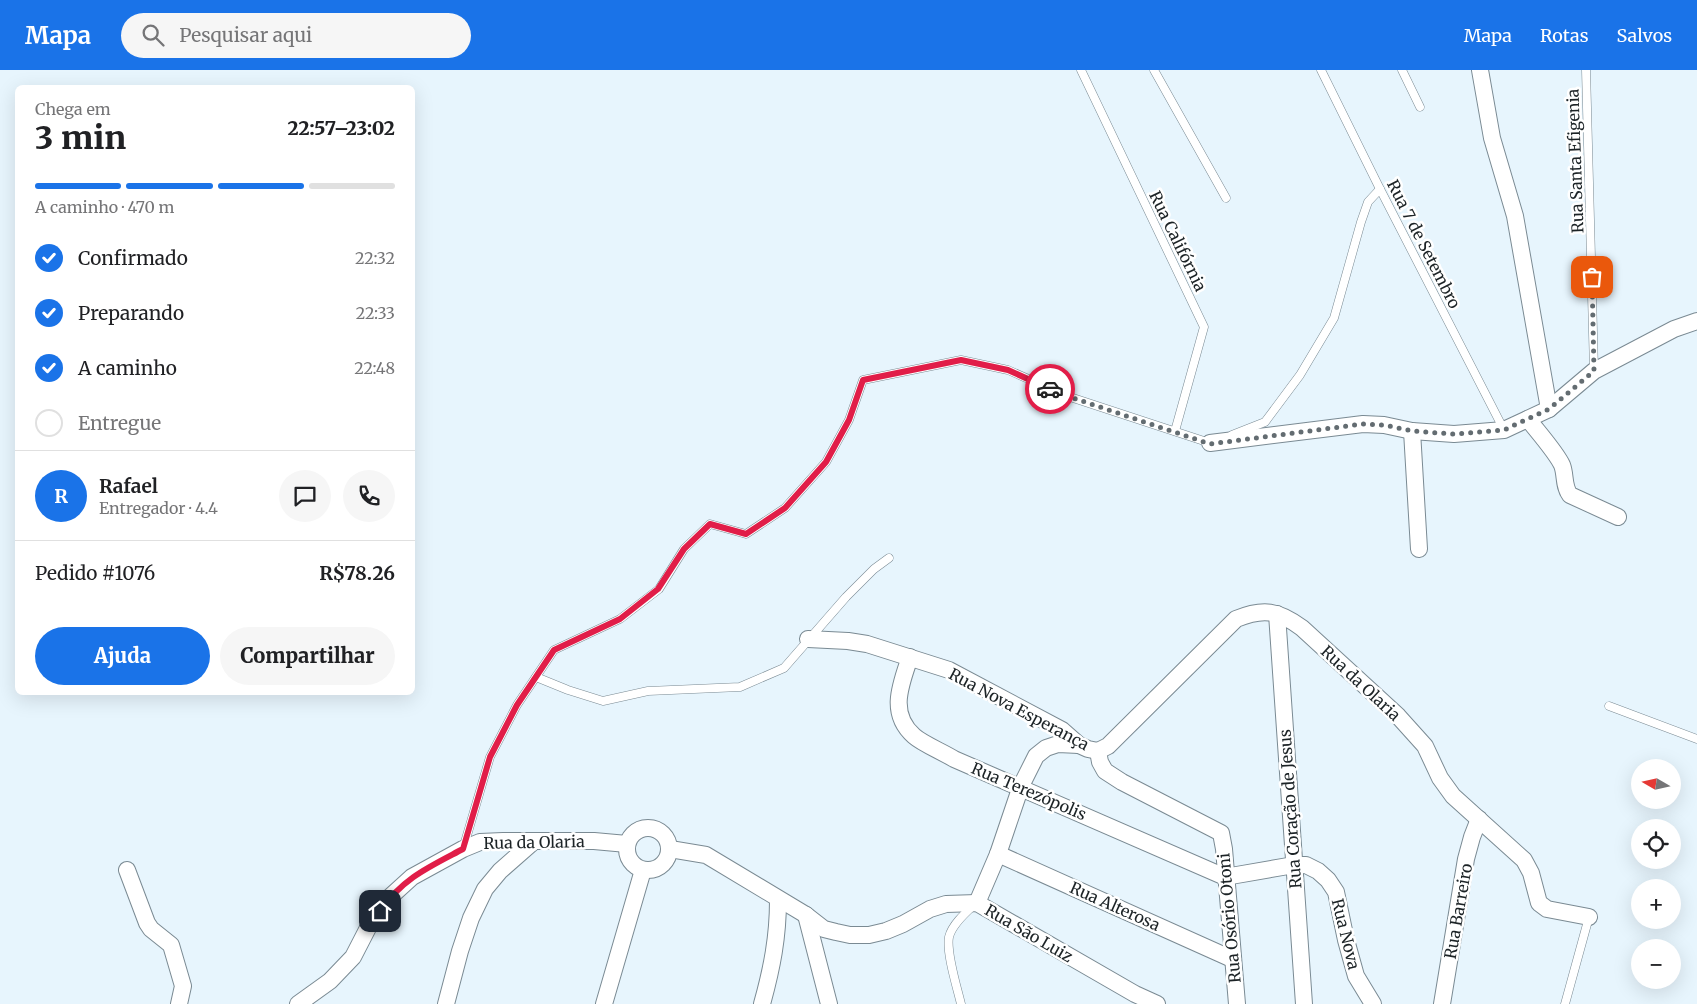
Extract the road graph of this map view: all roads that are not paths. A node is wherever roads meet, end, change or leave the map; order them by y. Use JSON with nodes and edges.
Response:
{"nodes":[{"id":1,"x":1081,"y":70,"type":"edge"},
{"id":2,"x":1154,"y":70,"type":"edge"},
{"id":3,"x":1321,"y":70,"type":"edge"},
{"id":4,"x":1402,"y":70,"type":"edge"},
{"id":5,"x":1480,"y":70,"type":"edge"},
{"id":6,"x":1586,"y":70,"type":"edge"},
{"id":7,"x":1420,"y":107,"type":"dead end"},
{"id":8,"x":1380,"y":189,"type":"junction"},
{"id":9,"x":1226,"y":198,"type":"dead end"},
{"id":10,"x":1697,"y":321,"type":"edge"},
{"id":11,"x":1594,"y":371,"type":"junction"},
{"id":12,"x":1549,"y":409,"type":"junction"},
{"id":13,"x":1528,"y":419,"type":"junction"},
{"id":14,"x":1504,"y":430,"type":"junction"},
{"id":15,"x":1175,"y":431,"type":"junction"},
{"id":16,"x":1412,"y":431,"type":"junction"},
{"id":17,"x":1210,"y":444,"type":"junction"},
{"id":18,"x":1618,"y":517,"type":"dead end"},
{"id":19,"x":1419,"y":549,"type":"dead end"},
{"id":20,"x":889,"y":558,"type":"dead end"},
{"id":21,"x":1277,"y":614,"type":"junction"},
{"id":22,"x":808,"y":639,"type":"junction"},
{"id":23,"x":910,"y":657,"type":"junction"},
{"id":24,"x":536,"y":677,"type":"junction"},
{"id":25,"x":1609,"y":706,"type":"dead end"},
{"id":26,"x":1697,"y":739,"type":"edge"},
{"id":27,"x":1079,"y":745,"type":"junction"},
{"id":28,"x":1098,"y":750,"type":"junction"},
{"id":29,"x":1021,"y":786,"type":"junction"},
{"id":30,"x":1479,"y":819,"type":"junction"},
{"id":31,"x":1220,"y":833,"type":"joint"},
{"id":32,"x":533,"y":842,"type":"junction"},
{"id":33,"x":627,"y":844,"type":"junction"},
{"id":34,"x":463,"y":849,"type":"junction"},
{"id":35,"x":670,"y":849,"type":"junction"},
{"id":36,"x":998,"y":854,"type":"junction"},
{"id":37,"x":1294,"y":865,"type":"junction"},
{"id":38,"x":127,"y":870,"type":"dead end"},
{"id":39,"x":643,"y":870,"type":"junction"},
{"id":40,"x":1225,"y":877,"type":"junction"},
{"id":41,"x":778,"y":900,"type":"junction"},
{"id":42,"x":976,"y":903,"type":"junction"},
{"id":43,"x":806,"y":916,"type":"junction"},
{"id":44,"x":1589,"y":917,"type":"joint"},
{"id":45,"x":1232,"y":959,"type":"junction"},
{"id":46,"x":179,"y":1004,"type":"edge"},
{"id":47,"x":298,"y":1004,"type":"edge"},
{"id":48,"x":446,"y":1004,"type":"edge"},
{"id":49,"x":604,"y":1004,"type":"edge"},
{"id":50,"x":762,"y":1004,"type":"edge"},
{"id":51,"x":829,"y":1004,"type":"edge"},
{"id":52,"x":961,"y":1004,"type":"edge"},
{"id":53,"x":1157,"y":1004,"type":"edge"},
{"id":54,"x":1236,"y":1004,"type":"edge"},
{"id":55,"x":1304,"y":1004,"type":"edge"},
{"id":56,"x":1373,"y":1004,"type":"edge"},
{"id":57,"x":1442,"y":1004,"type":"edge"},
{"id":58,"x":1565,"y":1004,"type":"edge"}],
"edges":[{"from":1,"to":15,"type":"lane","name":"Rua Califórnia"},
{"from":2,"to":9,"type":"lane"},
{"from":3,"to":8,"type":"lane","name":"Rua 7 de Setembro"},
{"from":4,"to":7,"type":"lane"},
{"from":5,"to":12,"type":"street"},
{"from":6,"to":11,"type":"lane","name":"Rua Santa Efigenia"},
{"from":8,"to":14,"type":"lane","name":"Rua 7 de Setembro"},
{"from":8,"to":17,"type":"lane"},
{"from":10,"to":11,"type":"street"},
{"from":11,"to":12,"type":"street"},
{"from":12,"to":13,"type":"street"},
{"from":13,"to":14,"type":"street"},
{"from":13,"to":18,"type":"street"},
{"from":14,"to":16,"type":"street"},
{"from":15,"to":17,"type":"lane"},
{"from":15,"to":24,"type":"lane"},
{"from":16,"to":17,"type":"street"},
{"from":16,"to":19,"type":"street"},
{"from":20,"to":22,"type":"lane"},
{"from":21,"to":28,"type":"street","name":"Rua da Olaria"},
{"from":21,"to":30,"type":"street","name":"Rua da Olaria"},
{"from":21,"to":37,"type":"street","name":"Rua Coração de Jesus"},
{"from":22,"to":23,"type":"street","name":"Rua Nova Esperança"},
{"from":22,"to":24,"type":"lane"},
{"from":23,"to":27,"type":"street","name":"Rua Nova Esperança"},
{"from":23,"to":29,"type":"street","name":"Rua Terezópolis"},
{"from":24,"to":34,"type":"lane"},
{"from":25,"to":26,"type":"lane"},
{"from":27,"to":28,"type":"street","name":"Rua Nova Esperança"},
{"from":27,"to":29,"type":"street","name":"Rua São Luiz"},
{"from":28,"to":31,"type":"street","name":"Rua Nova Esperança"},
{"from":29,"to":36,"type":"street","name":"Rua São Luiz"},
{"from":29,"to":40,"type":"street","name":"Rua Terezópolis"},
{"from":30,"to":44,"type":"street","name":"Rua da Olaria"},
{"from":30,"to":57,"type":"street","name":"Rua Barreiro"},
{"from":31,"to":40,"type":"street","name":"Rua Osório Otoni"},
{"from":32,"to":33,"type":"street","name":"Rua da Olaria"},
{"from":32,"to":34,"type":"street","name":"Rua da Olaria"},
{"from":32,"to":48,"type":"street"},
{"from":33,"to":35,"type":"street"},
{"from":33,"to":39,"type":"street"},
{"from":34,"to":47,"type":"street","name":"Rua da Olaria"},
{"from":35,"to":39,"type":"street"},
{"from":35,"to":41,"type":"street"},
{"from":36,"to":42,"type":"street","name":"Rua São Luiz"},
{"from":36,"to":45,"type":"street","name":"Rua Alterosa"},
{"from":37,"to":40,"type":"street","name":"Rua Nova"},
{"from":37,"to":55,"type":"street","name":"Rua Coração de Jesus"},
{"from":37,"to":56,"type":"street","name":"Rua Nova"},
{"from":38,"to":46,"type":"street"},
{"from":39,"to":49,"type":"street"},
{"from":40,"to":45,"type":"street","name":"Rua Osório Otoni"},
{"from":41,"to":43,"type":"street"},
{"from":41,"to":50,"type":"street"},
{"from":42,"to":43,"type":"street"},
{"from":42,"to":52,"type":"lane"},
{"from":42,"to":53,"type":"street","name":"Rua São Luiz"},
{"from":43,"to":51,"type":"street"},
{"from":44,"to":58,"type":"lane"},
{"from":45,"to":54,"type":"street","name":"Rua Osório Otoni"}]}
